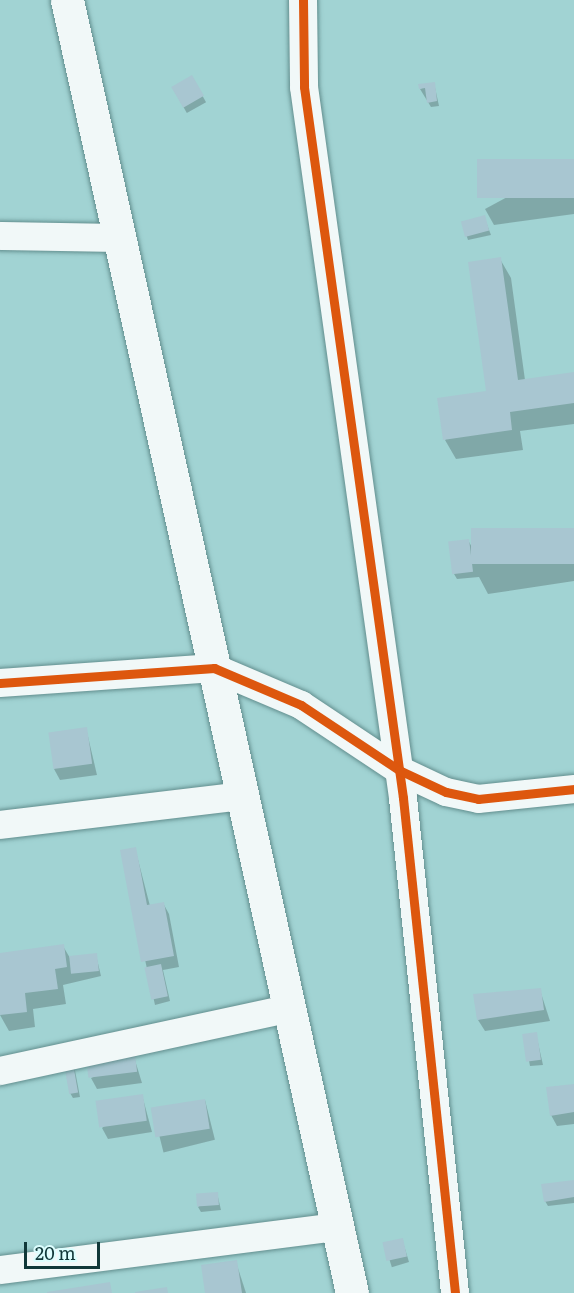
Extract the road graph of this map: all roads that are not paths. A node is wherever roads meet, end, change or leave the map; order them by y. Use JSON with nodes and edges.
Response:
{"nodes":[{"id":1,"x":67,"y":0,"type":"edge"},
{"id":2,"x":303,"y":0,"type":"edge"},
{"id":3,"x":0,"y":236,"type":"edge"},
{"id":4,"x":119,"y":238,"type":"junction"},
{"id":5,"x":214,"y":668,"type":"junction"},
{"id":6,"x":0,"y":683,"type":"edge"},
{"id":7,"x":399,"y":770,"type":"junction"},
{"id":8,"x":574,"y":789,"type":"edge"},
{"id":9,"x":242,"y":796,"type":"junction"},
{"id":10,"x":0,"y":825,"type":"edge"},
{"id":11,"x":291,"y":1008,"type":"junction"},
{"id":12,"x":0,"y":1071,"type":"edge"},
{"id":13,"x":337,"y":1227,"type":"junction"},
{"id":14,"x":0,"y":1270,"type":"edge"},
{"id":15,"x":352,"y":1293,"type":"edge"},
{"id":16,"x":455,"y":1293,"type":"edge"}],
"edges":[{"from":1,"to":4,"type":"main road"},
{"from":2,"to":7,"type":"street"},
{"from":3,"to":4,"type":"street"},
{"from":4,"to":5,"type":"main road"},
{"from":5,"to":6,"type":"street"},
{"from":5,"to":7,"type":"street"},
{"from":5,"to":9,"type":"main road"},
{"from":7,"to":8,"type":"street"},
{"from":7,"to":16,"type":"street"},
{"from":9,"to":10,"type":"street"},
{"from":9,"to":11,"type":"main road"},
{"from":11,"to":12,"type":"street"},
{"from":11,"to":13,"type":"main road"},
{"from":13,"to":14,"type":"street"},
{"from":13,"to":15,"type":"main road"}]}
